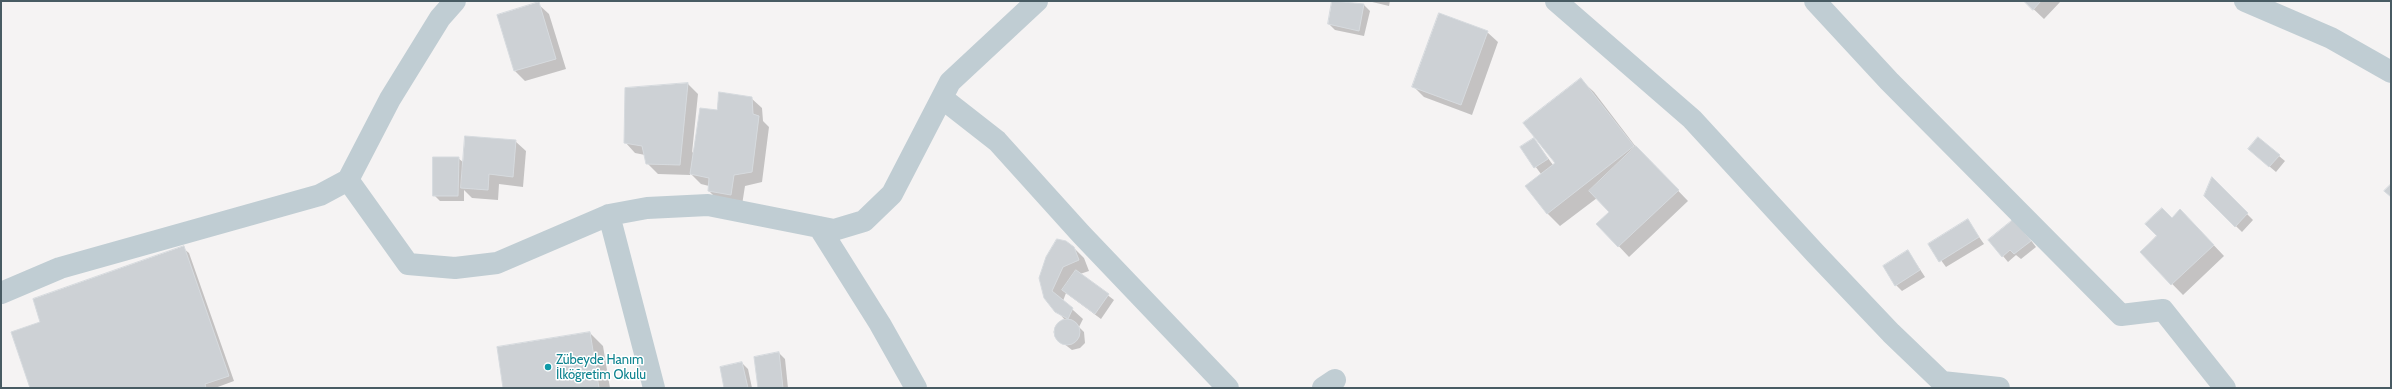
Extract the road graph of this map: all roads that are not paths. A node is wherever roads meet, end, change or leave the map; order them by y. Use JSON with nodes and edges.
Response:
{"nodes":[{"id":1,"x":456,"y":1,"type":"edge"},
{"id":2,"x":1037,"y":1,"type":"edge"},
{"id":3,"x":1556,"y":1,"type":"edge"},
{"id":4,"x":1815,"y":1,"type":"edge"},
{"id":5,"x":2245,"y":1,"type":"edge"},
{"id":6,"x":2391,"y":72,"type":"edge"},
{"id":7,"x":942,"y":98,"type":"junction"},
{"id":8,"x":348,"y":180,"type":"junction"},
{"id":9,"x":609,"y":215,"type":"junction"},
{"id":10,"x":819,"y":227,"type":"junction"},
{"id":11,"x":1,"y":293,"type":"edge"},
{"id":12,"x":654,"y":388,"type":"edge"},
{"id":13,"x":916,"y":388,"type":"edge"},
{"id":14,"x":1228,"y":388,"type":"edge"},
{"id":15,"x":1999,"y":388,"type":"edge"},
{"id":16,"x":2225,"y":388,"type":"edge"}],
"edges":[{"from":1,"to":8,"type":"street"},
{"from":2,"to":7,"type":"street"},
{"from":3,"to":15,"type":"street"},
{"from":4,"to":16,"type":"street"},
{"from":5,"to":6,"type":"street"},
{"from":7,"to":10,"type":"street"},
{"from":7,"to":14,"type":"street"},
{"from":8,"to":9,"type":"street"},
{"from":8,"to":11,"type":"street"},
{"from":9,"to":10,"type":"street"},
{"from":9,"to":12,"type":"street"},
{"from":10,"to":13,"type":"street"}]}
